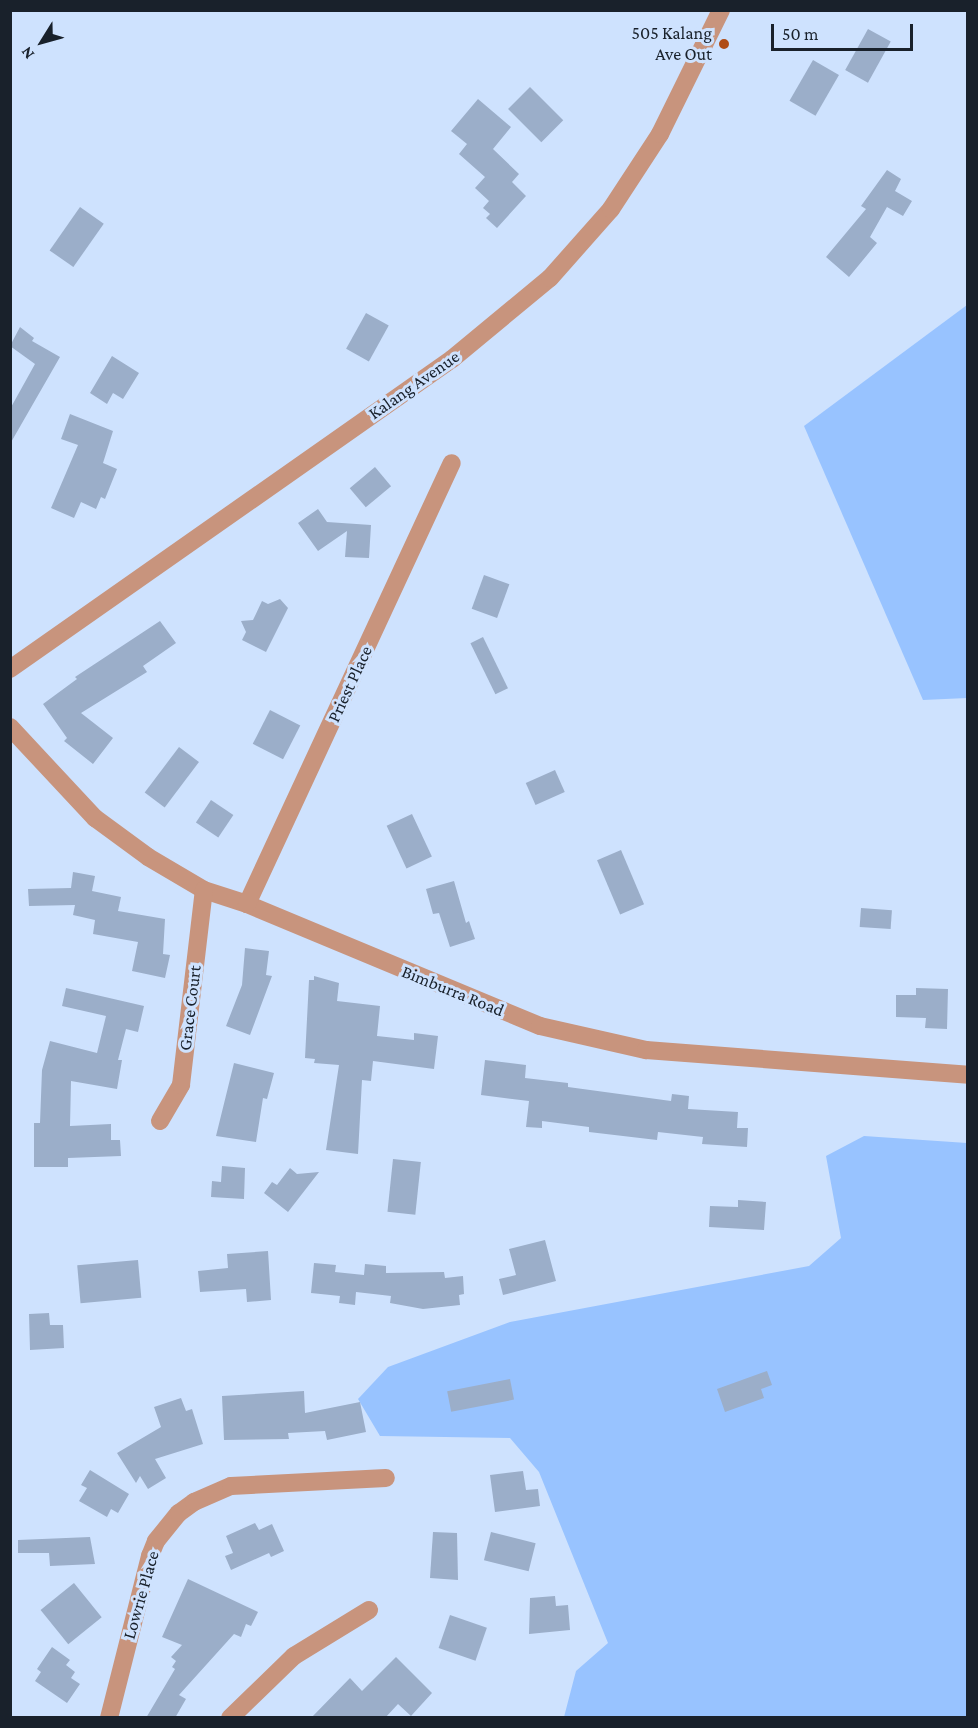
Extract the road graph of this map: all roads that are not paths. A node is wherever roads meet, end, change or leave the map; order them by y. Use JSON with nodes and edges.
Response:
{"nodes":[{"id":1,"x":721,"y":10,"type":"edge"},
{"id":2,"x":452,"y":463,"type":"dead end"},
{"id":3,"x":10,"y":669,"type":"edge"},
{"id":4,"x":10,"y":727,"type":"edge"},
{"id":5,"x":204,"y":890,"type":"junction"},
{"id":6,"x":247,"y":904,"type":"junction"},
{"id":7,"x":968,"y":1075,"type":"edge"},
{"id":8,"x":160,"y":1120,"type":"dead end"},
{"id":9,"x":386,"y":1478,"type":"dead end"},
{"id":10,"x":369,"y":1610,"type":"dead end"},
{"id":11,"x":108,"y":1718,"type":"edge"},
{"id":12,"x":230,"y":1718,"type":"edge"}],
"edges":[{"from":1,"to":3,"type":"street","name":"Kalang Avenue"},
{"from":2,"to":6,"type":"street","name":"Priest Place"},
{"from":4,"to":5,"type":"street","name":"Bimburra Road"},
{"from":5,"to":6,"type":"street","name":"Bimburra Road"},
{"from":5,"to":8,"type":"street","name":"Grace Court"},
{"from":6,"to":7,"type":"street","name":"Bimburra Road"},
{"from":9,"to":11,"type":"street","name":"Lowrie Place"},
{"from":10,"to":12,"type":"street"}]}
